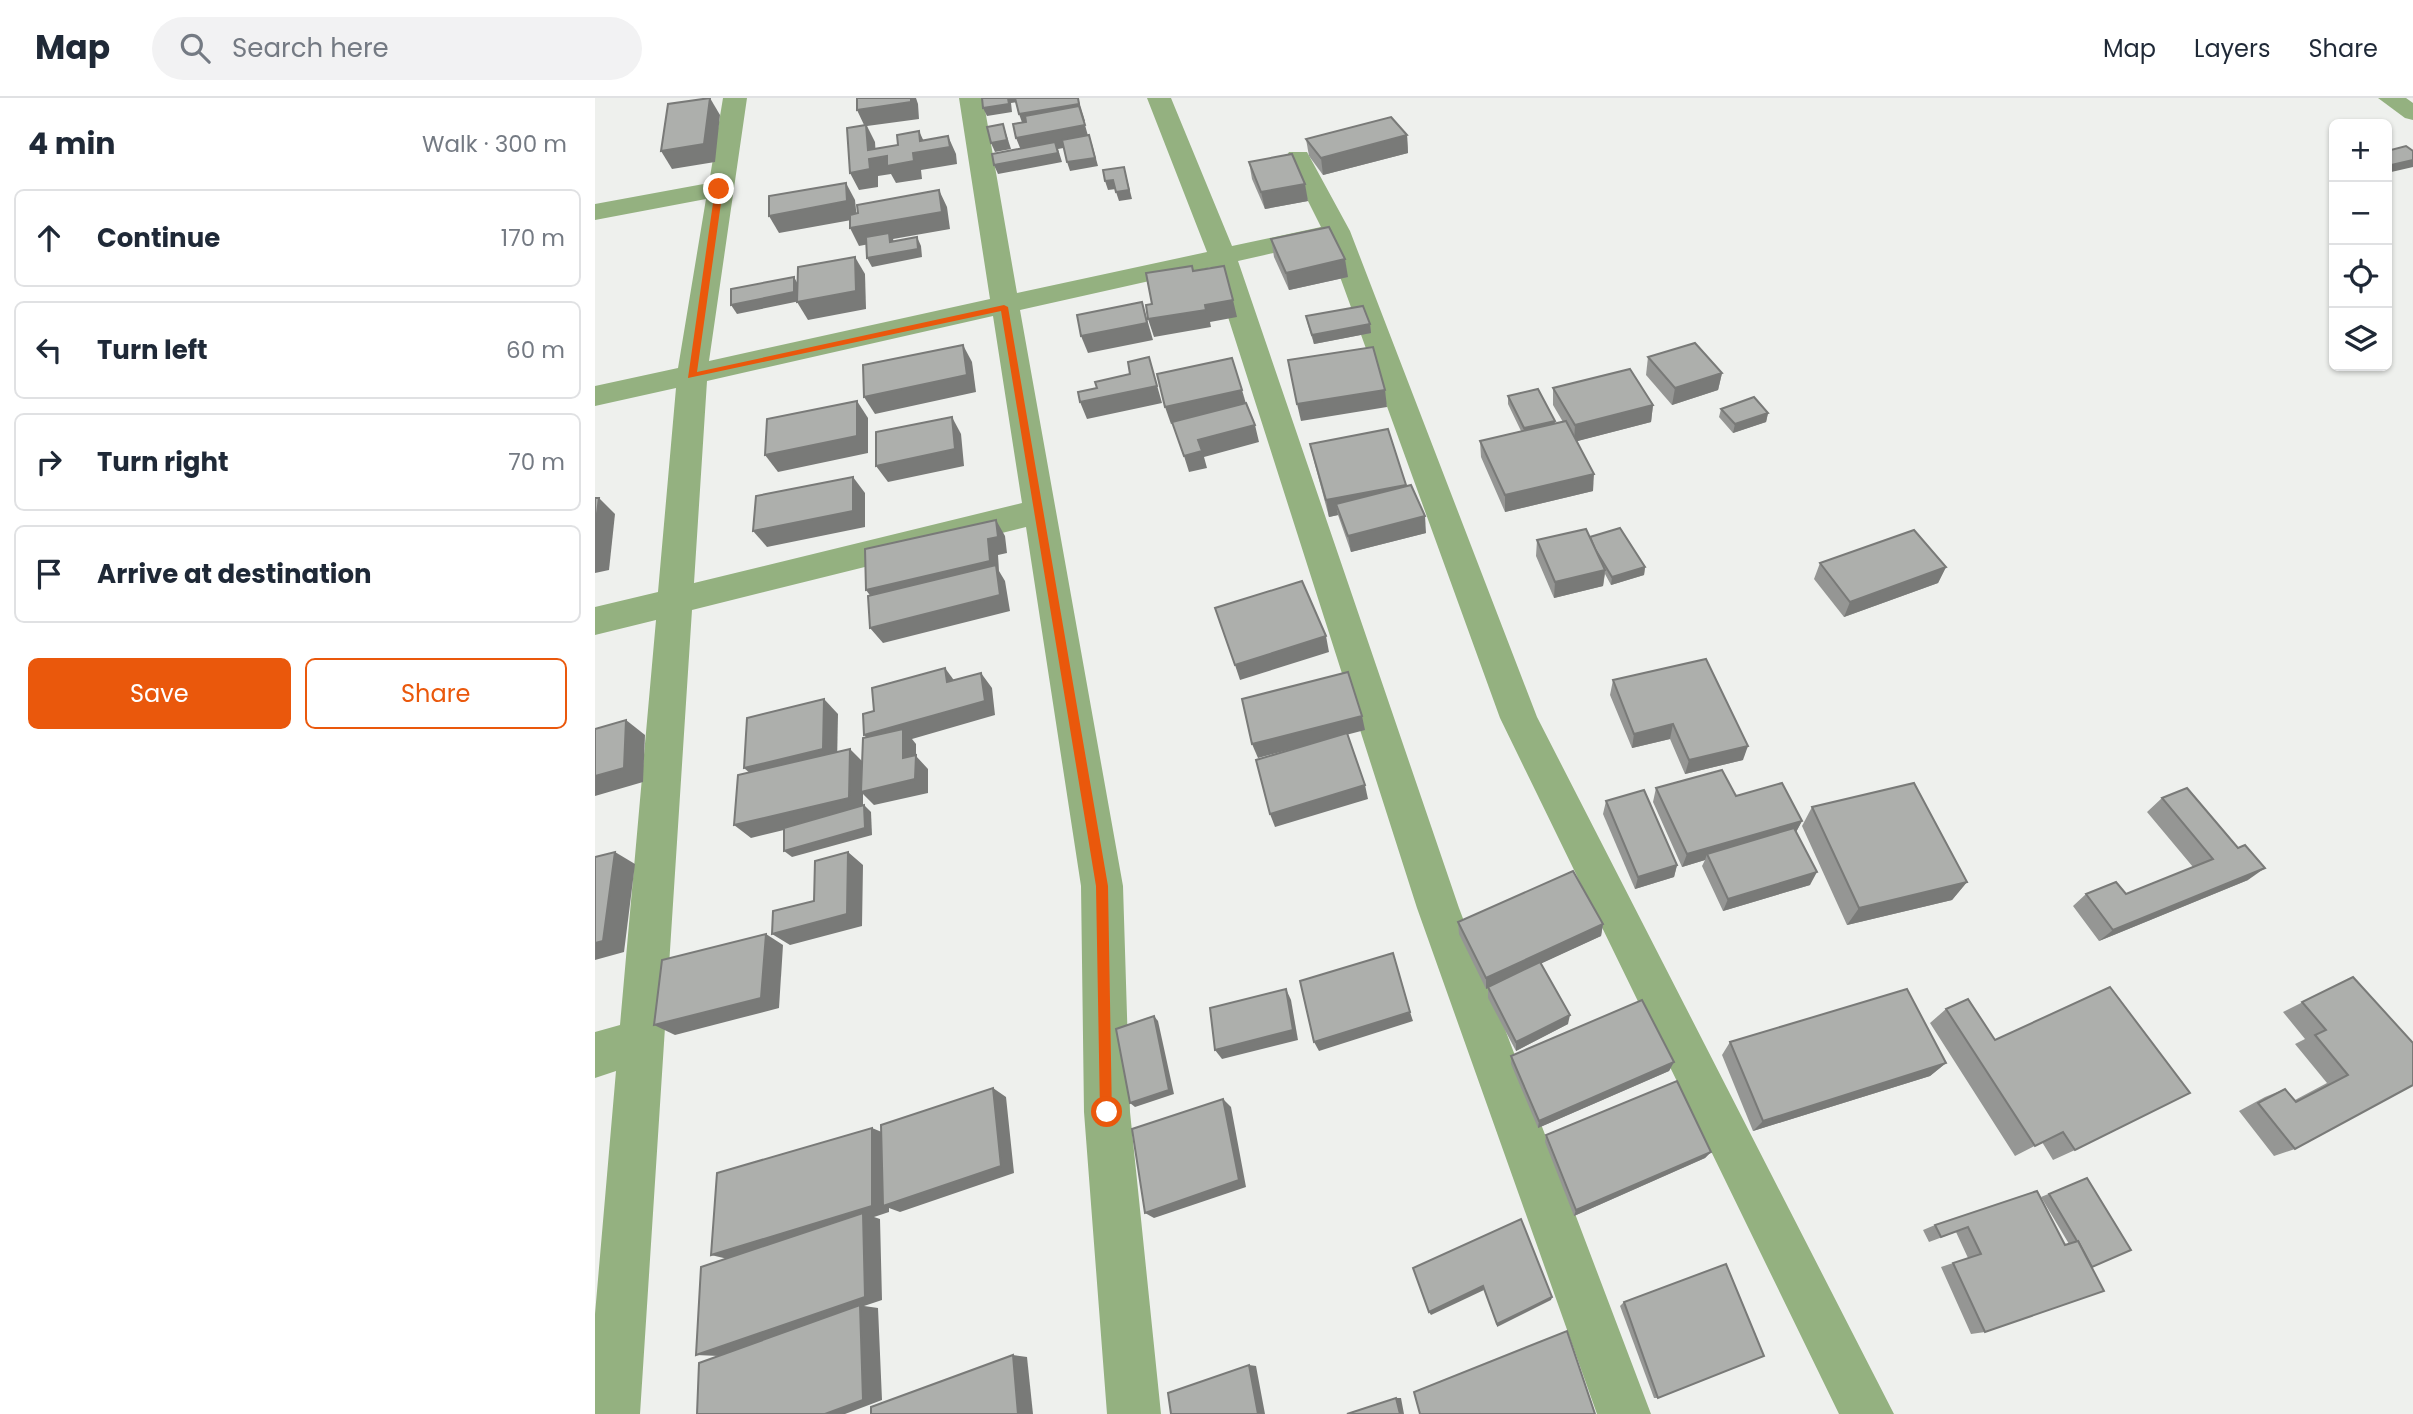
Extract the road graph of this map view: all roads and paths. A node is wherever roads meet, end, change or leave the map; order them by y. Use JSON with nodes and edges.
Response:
{"nodes":[{"id":1,"x":735,"y":98,"type":"edge"},
{"id":2,"x":971,"y":98,"type":"edge"},
{"id":3,"x":1159,"y":98,"type":"edge"},
{"id":4,"x":2390,"y":98,"type":"edge"},
{"id":5,"x":2413,"y":113,"type":"edge"},
{"id":6,"x":1298,"y":157,"type":"dead end"},
{"id":7,"x":719,"y":189,"type":"junction"},
{"id":8,"x":595,"y":212,"type":"edge"},
{"id":9,"x":1337,"y":231,"type":"junction"},
{"id":10,"x":1223,"y":258,"type":"junction"},
{"id":11,"x":1004,"y":307,"type":"junction"},
{"id":12,"x":692,"y":376,"type":"junction"},
{"id":13,"x":595,"y":396,"type":"edge"},
{"id":14,"x":1040,"y":511,"type":"junction"},
{"id":15,"x":675,"y":600,"type":"junction"},
{"id":16,"x":595,"y":621,"type":"edge"},
{"id":17,"x":639,"y":1042,"type":"junction"},
{"id":18,"x":595,"y":1055,"type":"edge"},
{"id":19,"x":613,"y":1414,"type":"edge"},
{"id":20,"x":1134,"y":1414,"type":"edge"},
{"id":21,"x":1624,"y":1414,"type":"edge"},
{"id":22,"x":1867,"y":1414,"type":"edge"}],
"edges":[{"from":1,"to":7,"type":"street"},
{"from":2,"to":11,"type":"street"},
{"from":3,"to":10,"type":"street"},
{"from":4,"to":5,"type":"street"},
{"from":6,"to":9,"type":"street"},
{"from":7,"to":8,"type":"street"},
{"from":7,"to":12,"type":"street"},
{"from":9,"to":10,"type":"street"},
{"from":9,"to":22,"type":"street"},
{"from":10,"to":11,"type":"street"},
{"from":10,"to":21,"type":"street"},
{"from":11,"to":12,"type":"street"},
{"from":11,"to":14,"type":"street"},
{"from":12,"to":13,"type":"street"},
{"from":12,"to":15,"type":"street"},
{"from":14,"to":15,"type":"street"},
{"from":14,"to":20,"type":"street"},
{"from":15,"to":16,"type":"street"},
{"from":15,"to":17,"type":"street"},
{"from":17,"to":18,"type":"street"},
{"from":17,"to":19,"type":"street"}]}
